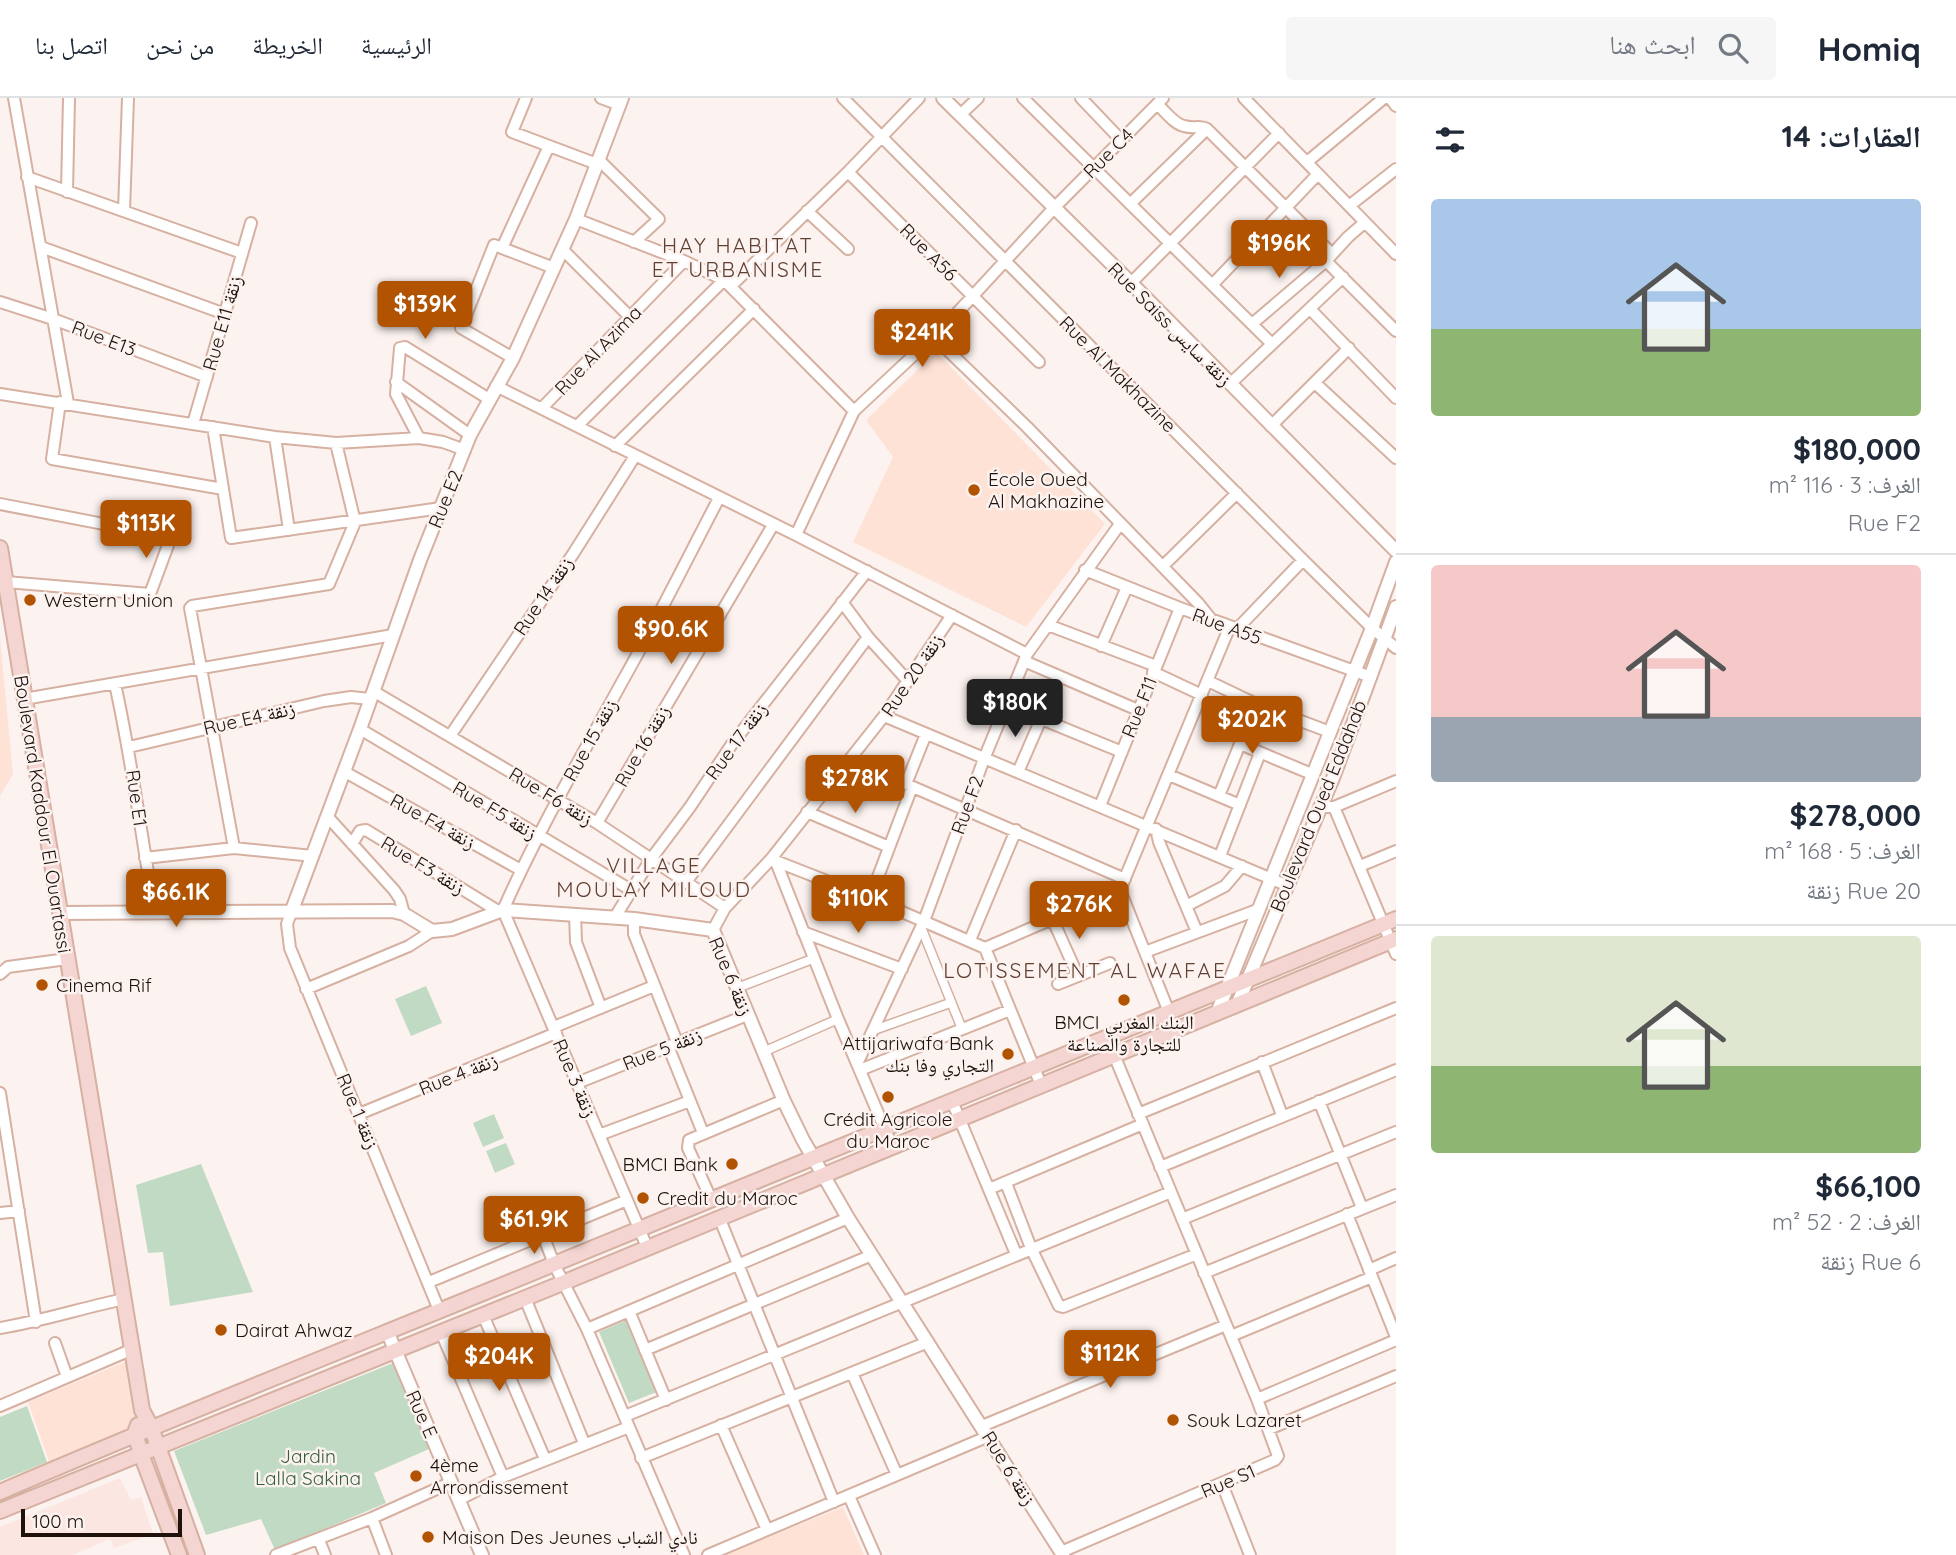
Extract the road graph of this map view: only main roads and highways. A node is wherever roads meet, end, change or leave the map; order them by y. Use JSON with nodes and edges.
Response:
{"nodes":[{"id":1,"x":0,"y":548,"type":"edge"},
{"id":2,"x":3,"y":583,"type":"edge"},
{"id":3,"x":1390,"y":922,"type":"edge"},
{"id":4,"x":1394,"y":945,"type":"edge"},
{"id":5,"x":142,"y":1410,"type":"junction"},
{"id":6,"x":151,"y":1427,"type":"junction"},
{"id":7,"x":135,"y":1433,"type":"junction"},
{"id":8,"x":158,"y":1448,"type":"junction"},
{"id":9,"x":141,"y":1454,"type":"junction"},
{"id":10,"x":0,"y":1492,"type":"edge"},
{"id":11,"x":0,"y":1511,"type":"edge"},
{"id":12,"x":195,"y":1551,"type":"edge"},
{"id":13,"x":178,"y":1552,"type":"edge"}],
"edges":[{"from":1,"to":2,"type":"main road","name":"Boulevard Kaddour El Ouartassi"},
{"from":2,"to":5,"type":"main road","name":"Boulevard Kaddour El Ouartassi"},
{"from":3,"to":6,"type":"main road"},
{"from":4,"to":8,"type":"main road"},
{"from":5,"to":6,"type":"main road"},
{"from":5,"to":7,"type":"main road"},
{"from":6,"to":7,"type":"main road"},
{"from":6,"to":8,"type":"main road"},
{"from":7,"to":9,"type":"main road"},
{"from":7,"to":10,"type":"main road"},
{"from":8,"to":9,"type":"main road"},
{"from":8,"to":12,"type":"main road"},
{"from":9,"to":11,"type":"main road"},
{"from":9,"to":13,"type":"main road"},
{"from":12,"to":13,"type":"main road"}]}
